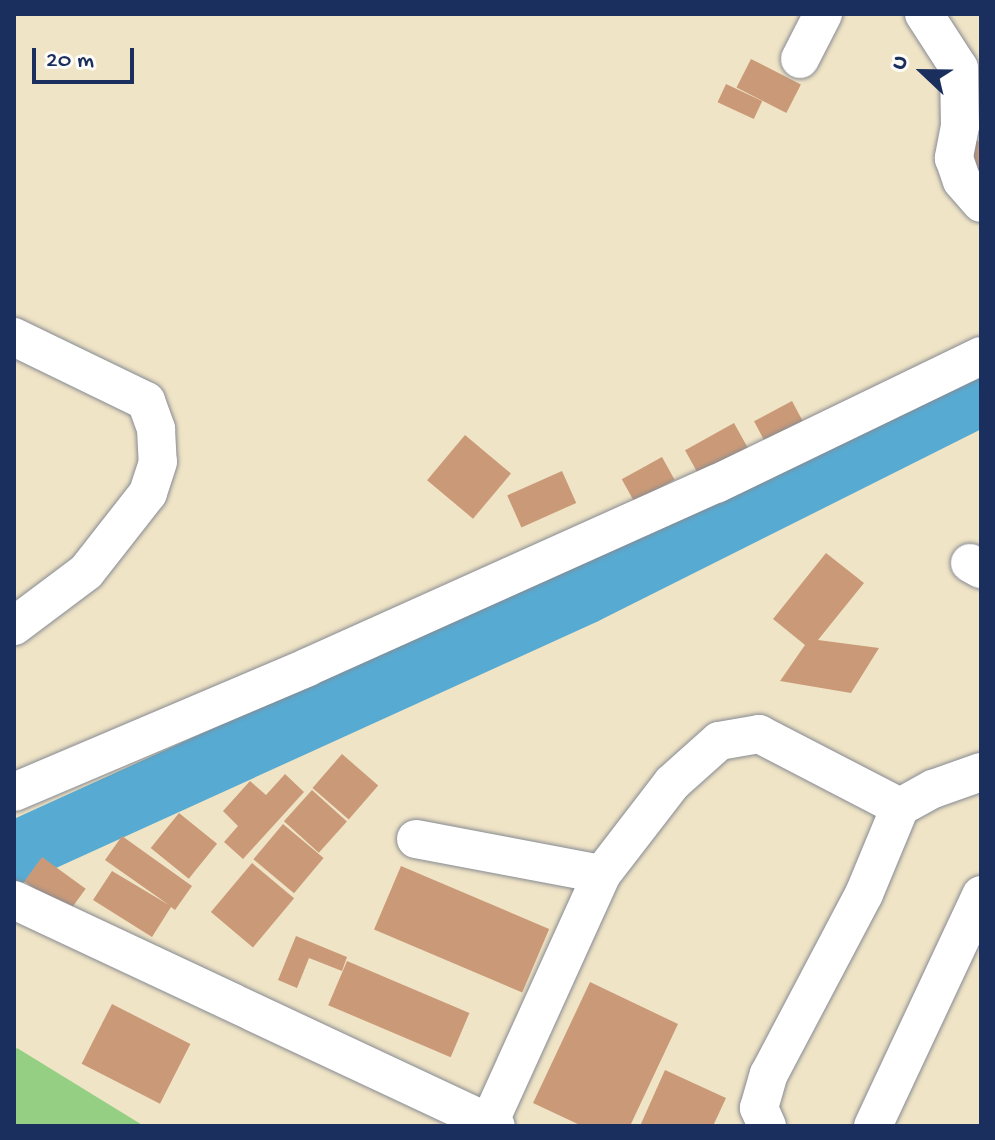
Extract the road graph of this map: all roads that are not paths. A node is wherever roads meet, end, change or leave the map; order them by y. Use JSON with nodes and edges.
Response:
{"nodes":[{"id":1,"x":823,"y":14,"type":"edge"},
{"id":2,"x":924,"y":14,"type":"edge"},
{"id":3,"x":800,"y":59,"type":"dead end"},
{"id":4,"x":981,"y":203,"type":"edge"},
{"id":5,"x":14,"y":337,"type":"edge"},
{"id":6,"x":981,"y":356,"type":"edge"},
{"id":7,"x":14,"y":626,"type":"edge"},
{"id":8,"x":981,"y":772,"type":"edge"},
{"id":9,"x":14,"y":792,"type":"edge"},
{"id":10,"x":900,"y":807,"type":"junction"},
{"id":11,"x":416,"y":839,"type":"dead end"},
{"id":12,"x":602,"y":874,"type":"junction"},
{"id":13,"x":981,"y":895,"type":"edge"},
{"id":14,"x":14,"y":900,"type":"edge"},
{"id":15,"x":492,"y":1125,"type":"edge"},
{"id":16,"x":767,"y":1126,"type":"edge"},
{"id":17,"x":873,"y":1126,"type":"edge"}],
"edges":[{"from":1,"to":3,"type":"street"},
{"from":2,"to":4,"type":"street"},
{"from":5,"to":7,"type":"street"},
{"from":6,"to":9,"type":"street"},
{"from":8,"to":10,"type":"street"},
{"from":10,"to":12,"type":"street"},
{"from":10,"to":16,"type":"street"},
{"from":11,"to":12,"type":"street"},
{"from":12,"to":15,"type":"street"},
{"from":13,"to":17,"type":"street"},
{"from":14,"to":15,"type":"street"}]}
